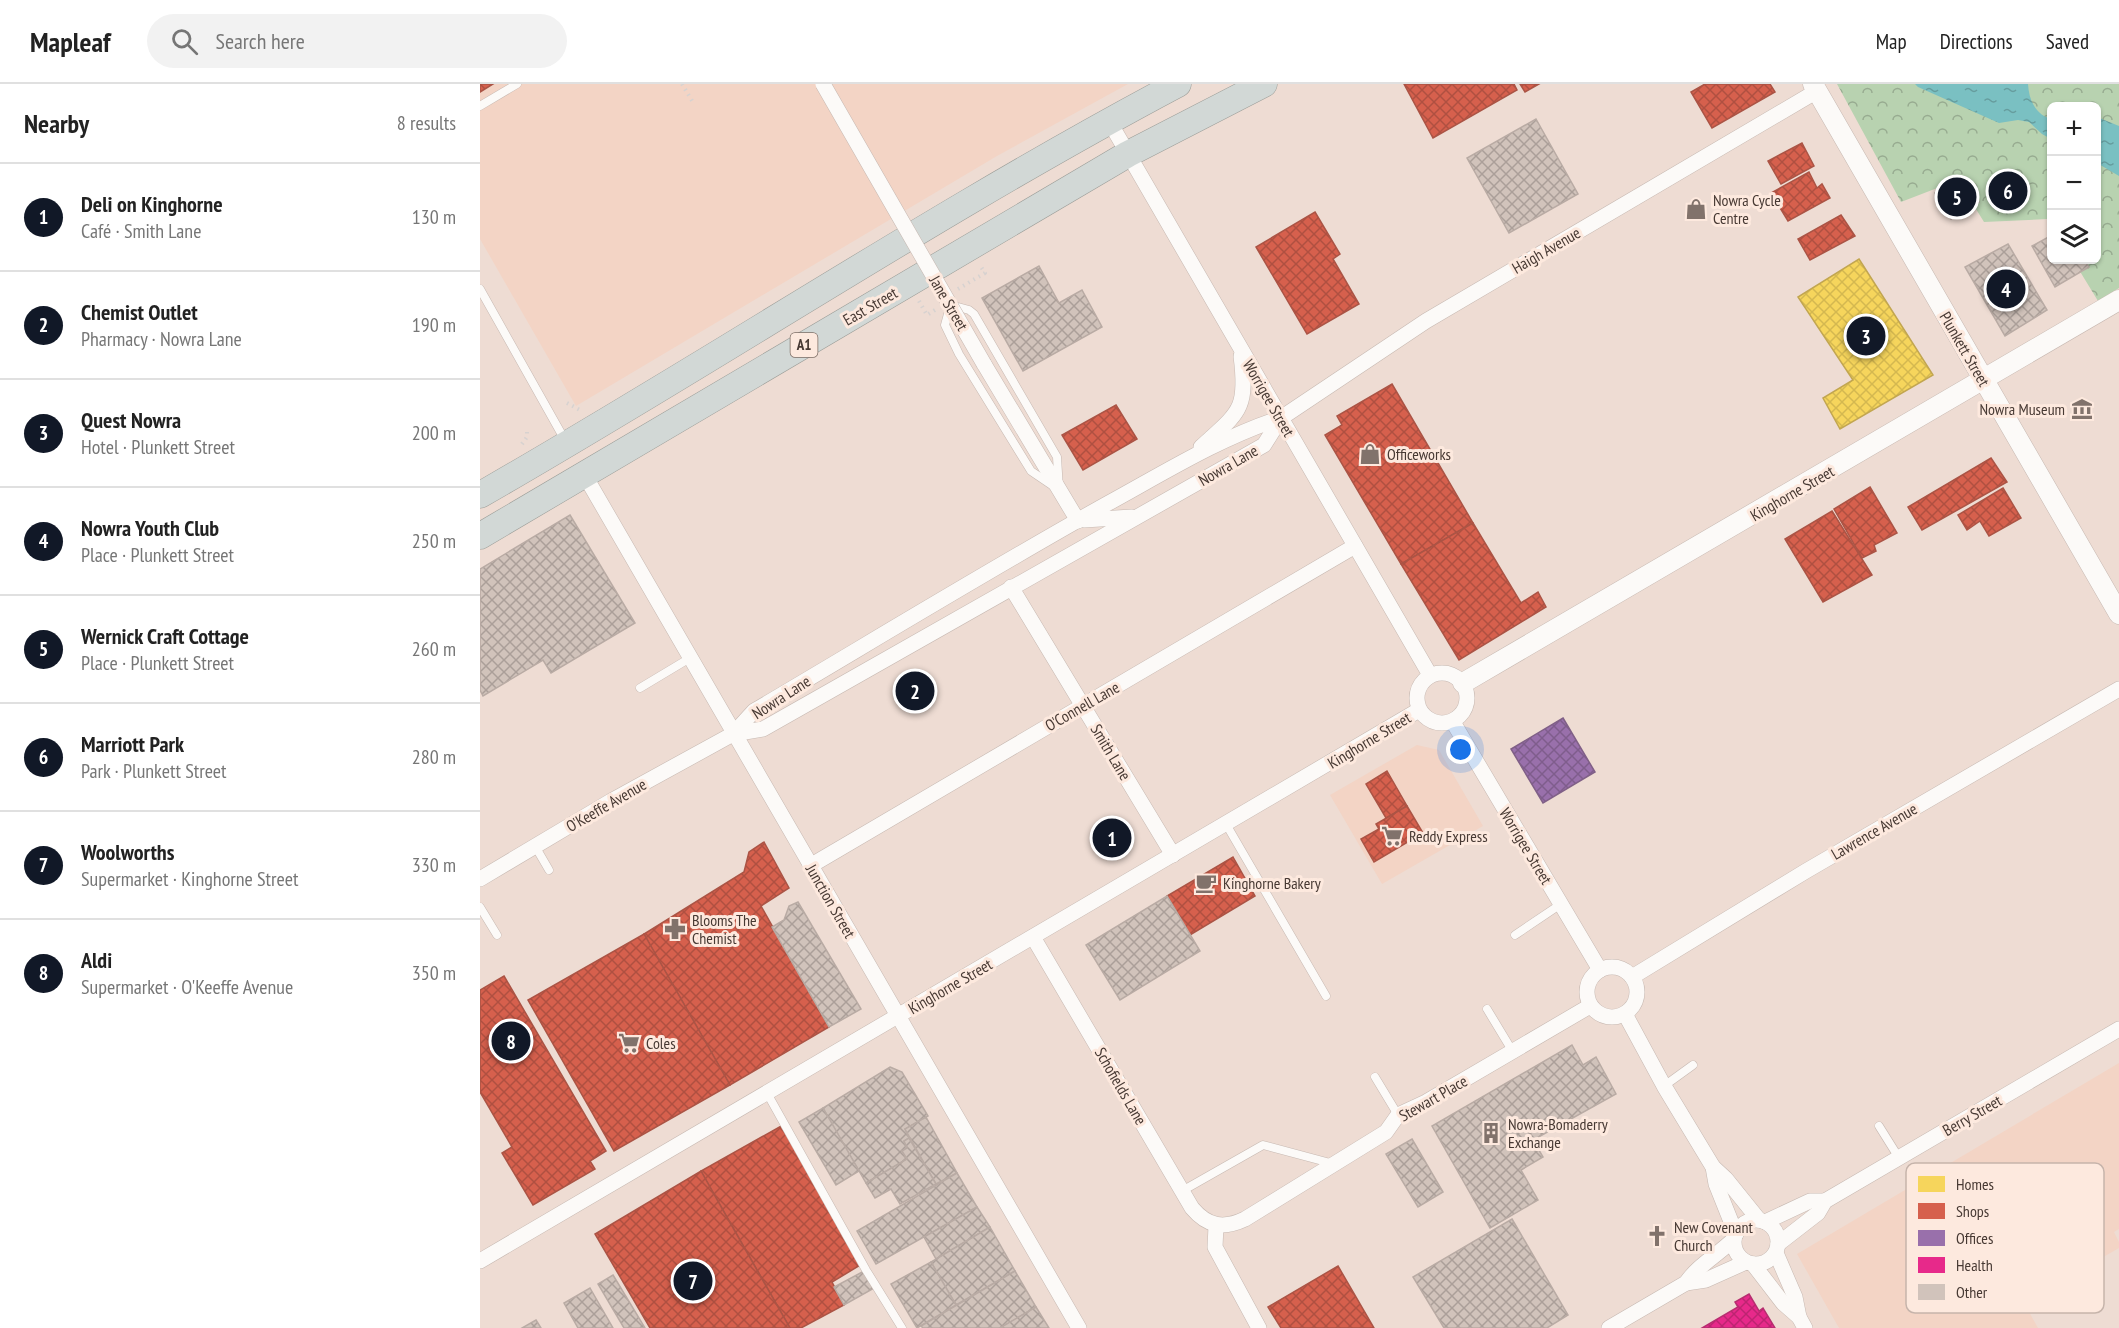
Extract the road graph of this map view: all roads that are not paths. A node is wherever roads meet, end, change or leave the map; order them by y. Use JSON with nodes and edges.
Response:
{"nodes":[{"id":1,"x":517,"y":84,"type":"edge"},
{"id":2,"x":823,"y":84,"type":"edge"},
{"id":3,"x":1178,"y":84,"type":"edge"},
{"id":4,"x":1264,"y":84,"type":"edge"},
{"id":5,"x":1815,"y":88,"type":"edge"},
{"id":6,"x":480,"y":106,"type":"edge"},
{"id":7,"x":1109,"y":121,"type":"junction"},
{"id":8,"x":1128,"y":154,"type":"junction"},
{"id":9,"x":480,"y":289,"type":"edge"},
{"id":10,"x":2119,"y":300,"type":"edge"},
{"id":11,"x":1240,"y":348,"type":"junction"},
{"id":12,"x":1983,"y":380,"type":"junction"},
{"id":13,"x":1281,"y":418,"type":"junction"},
{"id":14,"x":568,"y":444,"type":"junction"},
{"id":15,"x":1188,"y":460,"type":"junction"},
{"id":16,"x":584,"y":474,"type":"junction"},
{"id":17,"x":1059,"y":490,"type":"junction"},
{"id":18,"x":480,"y":495,"type":"edge"},
{"id":19,"x":1138,"y":516,"type":"junction"},
{"id":20,"x":1078,"y":521,"type":"junction"},
{"id":21,"x":480,"y":536,"type":"edge"},
{"id":22,"x":1355,"y":546,"type":"junction"},
{"id":23,"x":1047,"y":567,"type":"junction"},
{"id":24,"x":1011,"y":587,"type":"junction"},
{"id":25,"x":2119,"y":614,"type":"edge"},
{"id":26,"x":690,"y":658,"type":"junction"},
{"id":27,"x":1430,"y":675,"type":"junction"},
{"id":28,"x":1463,"y":683,"type":"junction"},
{"id":29,"x":640,"y":688,"type":"dead end"},
{"id":30,"x":2119,"y":689,"type":"edge"},
{"id":31,"x":1083,"y":705,"type":"junction"},
{"id":32,"x":1419,"y":710,"type":"junction"},
{"id":33,"x":1452,"y":722,"type":"junction"},
{"id":34,"x":733,"y":734,"type":"junction"},
{"id":35,"x":1226,"y":824,"type":"junction"},
{"id":36,"x":535,"y":846,"type":"junction"},
{"id":37,"x":1173,"y":855,"type":"junction"},
{"id":38,"x":810,"y":866,"type":"junction"},
{"id":39,"x":549,"y":870,"type":"dead end"},
{"id":40,"x":480,"y":879,"type":"edge"},
{"id":41,"x":1561,"y":904,"type":"junction"},
{"id":42,"x":480,"y":907,"type":"edge"},
{"id":43,"x":497,"y":935,"type":"dead end"},
{"id":44,"x":1515,"y":935,"type":"dead end"},
{"id":45,"x":1034,"y":937,"type":"junction"},
{"id":46,"x":1600,"y":970,"type":"junction"},
{"id":47,"x":1632,"y":976,"type":"junction"},
{"id":48,"x":1326,"y":996,"type":"dead end"},
{"id":49,"x":1590,"y":1006,"type":"junction"},
{"id":50,"x":1487,"y":1009,"type":"dead end"},
{"id":51,"x":1625,"y":1014,"type":"junction"},
{"id":52,"x":898,"y":1016,"type":"junction"},
{"id":53,"x":2119,"y":1029,"type":"edge"},
{"id":54,"x":1513,"y":1052,"type":"junction"},
{"id":55,"x":1693,"y":1065,"type":"dead end"},
{"id":56,"x":1375,"y":1077,"type":"dead end"},
{"id":57,"x":1664,"y":1086,"type":"junction"},
{"id":58,"x":767,"y":1093,"type":"junction"},
{"id":59,"x":1398,"y":1115,"type":"junction"},
{"id":60,"x":1880,"y":1126,"type":"dead end"},
{"id":61,"x":1899,"y":1158,"type":"junction"},
{"id":62,"x":1335,"y":1164,"type":"junction"},
{"id":63,"x":1713,"y":1167,"type":"junction"},
{"id":64,"x":1182,"y":1191,"type":"junction"},
{"id":65,"x":1825,"y":1201,"type":"junction"},
{"id":66,"x":1762,"y":1221,"type":"junction"},
{"id":67,"x":1216,"y":1226,"type":"junction"},
{"id":68,"x":1735,"y":1236,"type":"junction"},
{"id":69,"x":1777,"y":1249,"type":"junction"},
{"id":70,"x":480,"y":1261,"type":"edge"},
{"id":71,"x":1749,"y":1263,"type":"junction"},
{"id":72,"x":1686,"y":1283,"type":"junction"},
{"id":73,"x":1802,"y":1322,"type":"edge"},
{"id":74,"x":902,"y":1328,"type":"edge"},
{"id":75,"x":1079,"y":1328,"type":"edge"},
{"id":76,"x":1259,"y":1328,"type":"edge"},
{"id":77,"x":1609,"y":1328,"type":"edge"}],
"edges":[{"from":1,"to":6,"type":"lane"},
{"from":2,"to":17,"type":"street","name":"Jane Street","bridge":true},
{"from":3,"to":7,"type":"highway","number":"A1"},
{"from":4,"to":8,"type":"highway","name":"East Street","number":"A1"},
{"from":5,"to":12,"type":"street","name":"Plunkett Street"},
{"from":5,"to":13,"type":"street","name":"Haigh Avenue"},
{"from":7,"to":8,"type":"street","name":"Worrigee Street"},
{"from":7,"to":14,"type":"highway","number":"A1"},
{"from":8,"to":11,"type":"street","name":"Worrigee Street"},
{"from":8,"to":16,"type":"highway","name":"East Street","number":"A1"},
{"from":9,"to":14,"type":"lane"},
{"from":10,"to":12,"type":"street","name":"Kinghorne Street"},
{"from":11,"to":13,"type":"street","name":"Worrigee Street"},
{"from":11,"to":15,"type":"street","name":"Nowra Lane"},
{"from":12,"to":25,"type":"street","name":"Plunkett Street"},
{"from":12,"to":28,"type":"street","name":"Kinghorne Street"},
{"from":13,"to":15,"type":"street","name":"Nowra Lane"},
{"from":13,"to":19,"type":"street","name":"Nowra Lane"},
{"from":13,"to":22,"type":"street","name":"Worrigee Street"},
{"from":14,"to":18,"type":"highway","number":"A1"},
{"from":15,"to":20,"type":"street","name":"Nowra Lane"},
{"from":16,"to":21,"type":"highway","name":"East Street","number":"A1"},
{"from":16,"to":26,"type":"street","name":"Junction Street"},
{"from":17,"to":17,"type":"lane"},
{"from":17,"to":20,"type":"street","name":"Jane Street"},
{"from":19,"to":20,"type":"street","name":"Nowra Lane"},
{"from":19,"to":23,"type":"street","name":"Nowra Lane"},
{"from":20,"to":23,"type":"street","name":"Nowra Lane"},
{"from":20,"to":34,"type":"street","name":"Nowra Lane"},
{"from":22,"to":27,"type":"street","name":"Worrigee Street"},
{"from":22,"to":31,"type":"street","name":"O'Connell Lane"},
{"from":23,"to":24,"type":"street","name":"Nowra Lane"},
{"from":24,"to":31,"type":"street","name":"Smith Lane"},
{"from":24,"to":34,"type":"street","name":"Nowra Lane"},
{"from":26,"to":29,"type":"lane"},
{"from":26,"to":34,"type":"street","name":"Junction Street"},
{"from":27,"to":28,"type":"street"},
{"from":27,"to":32,"type":"street"},
{"from":28,"to":33,"type":"street"},
{"from":30,"to":47,"type":"street","name":"Lawrence Avenue"},
{"from":31,"to":37,"type":"street","name":"Smith Lane"},
{"from":31,"to":38,"type":"street","name":"O'Connell Lane"},
{"from":32,"to":33,"type":"street"},
{"from":32,"to":35,"type":"street","name":"Kinghorne Street"},
{"from":33,"to":41,"type":"street","name":"Worrigee Street"},
{"from":34,"to":36,"type":"street","name":"O'Keeffe Avenue"},
{"from":34,"to":38,"type":"street","name":"Junction Street"},
{"from":35,"to":37,"type":"street","name":"Kinghorne Street"},
{"from":35,"to":48,"type":"lane"},
{"from":36,"to":39,"type":"lane"},
{"from":36,"to":40,"type":"street","name":"O'Keeffe Avenue"},
{"from":37,"to":45,"type":"street","name":"Kinghorne Street"},
{"from":38,"to":52,"type":"street","name":"Junction Street"},
{"from":41,"to":44,"type":"lane"},
{"from":41,"to":46,"type":"street","name":"Worrigee Street"},
{"from":42,"to":43,"type":"lane"},
{"from":45,"to":52,"type":"street","name":"Kinghorne Street"},
{"from":45,"to":64,"type":"street","name":"Schofields Lane"},
{"from":46,"to":47,"type":"street"},
{"from":46,"to":49,"type":"street"},
{"from":47,"to":51,"type":"street"},
{"from":49,"to":51,"type":"street"},
{"from":49,"to":54,"type":"street","name":"Stewart Place"},
{"from":50,"to":54,"type":"lane"},
{"from":51,"to":57,"type":"street"},
{"from":52,"to":58,"type":"street","name":"Kinghorne Street"},
{"from":52,"to":75,"type":"street","name":"Junction Street"},
{"from":53,"to":61,"type":"street","name":"Berry Street"},
{"from":54,"to":59,"type":"street","name":"Stewart Place"},
{"from":55,"to":57,"type":"lane"},
{"from":56,"to":59,"type":"lane"},
{"from":57,"to":63,"type":"street"},
{"from":58,"to":70,"type":"street","name":"Kinghorne Street"},
{"from":58,"to":74,"type":"lane"},
{"from":59,"to":62,"type":"street","name":"Stewart Place"},
{"from":60,"to":61,"type":"lane"},
{"from":61,"to":65,"type":"street","name":"Berry Street"},
{"from":62,"to":64,"type":"lane"},
{"from":62,"to":67,"type":"street","name":"Stewart Place"},
{"from":63,"to":66,"type":"street"},
{"from":63,"to":68,"type":"street"},
{"from":64,"to":67,"type":"street","name":"Schofields Lane"},
{"from":65,"to":66,"type":"street","name":"Berry Street"},
{"from":65,"to":69,"type":"street","name":"Berry Street"},
{"from":66,"to":68,"type":"street"},
{"from":66,"to":69,"type":"street"},
{"from":67,"to":76,"type":"street"},
{"from":68,"to":71,"type":"street"},
{"from":68,"to":72,"type":"street"},
{"from":69,"to":71,"type":"street"},
{"from":69,"to":73,"type":"street"},
{"from":71,"to":72,"type":"street"},
{"from":71,"to":73,"type":"street"},
{"from":72,"to":77,"type":"street"}]}
